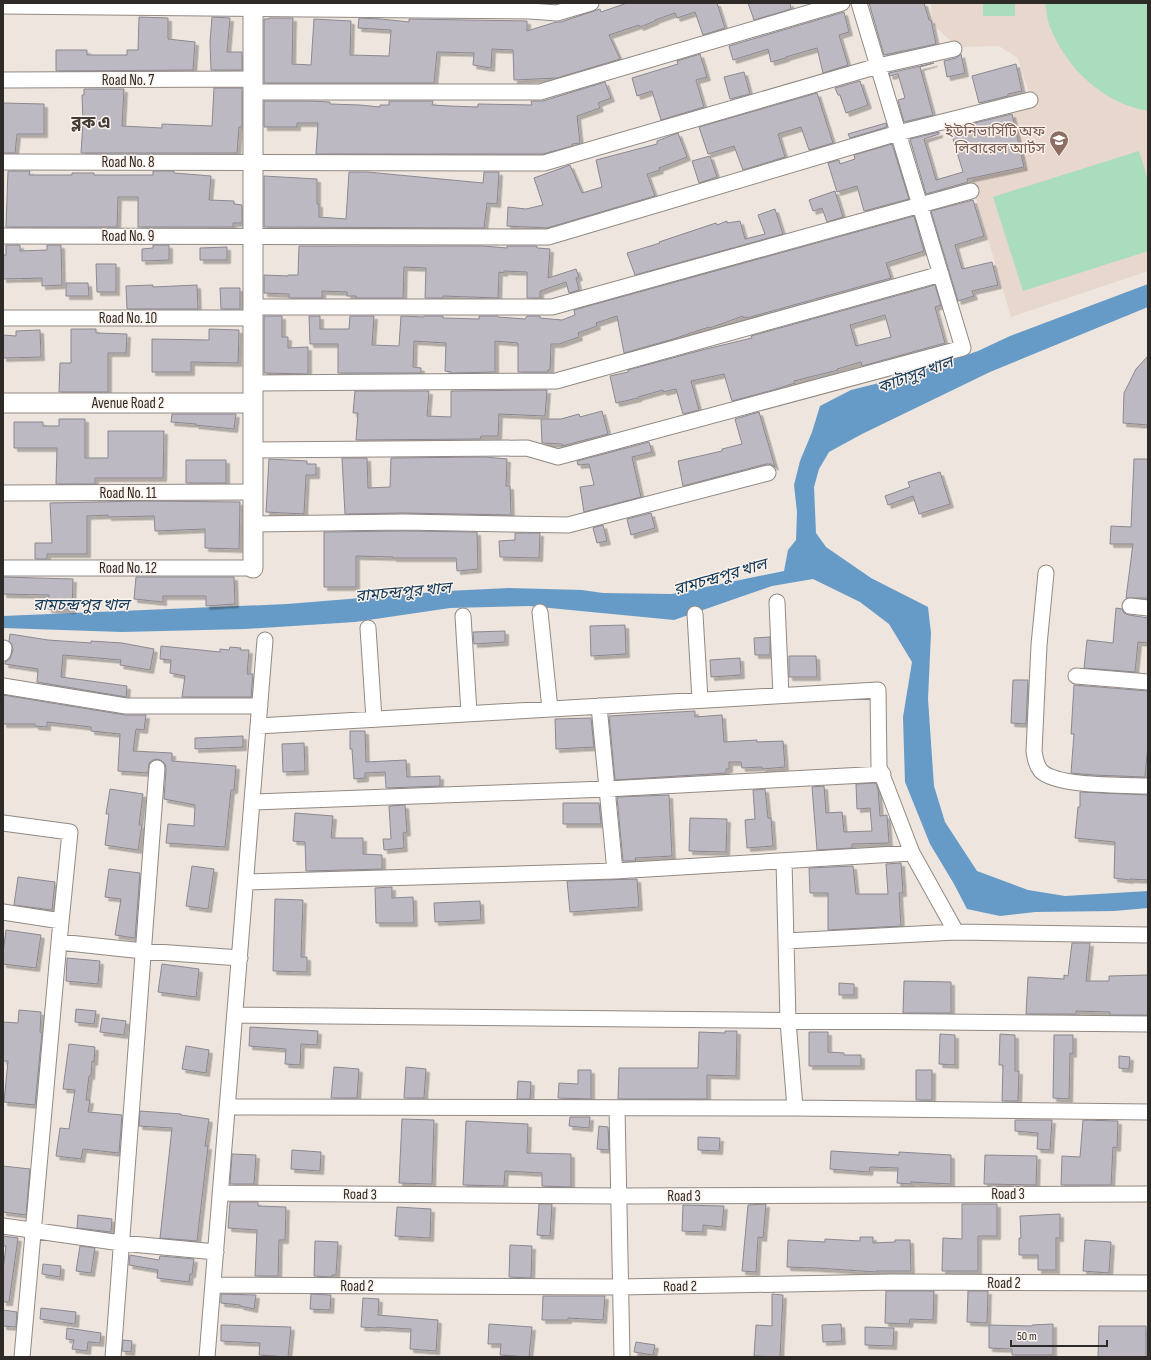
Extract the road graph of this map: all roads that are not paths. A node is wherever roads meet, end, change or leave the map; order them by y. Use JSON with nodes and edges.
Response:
{"nodes":[{"id":1,"x":591,"y":3,"type":"edge"},
{"id":2,"x":842,"y":3,"type":"edge"},
{"id":3,"x":859,"y":3,"type":"edge"},
{"id":4,"x":253,"y":5,"type":"edge"},
{"id":5,"x":3,"y":6,"type":"edge"},
{"id":6,"x":954,"y":49,"type":"dead end"},
{"id":7,"x":878,"y":66,"type":"junction"},
{"id":8,"x":3,"y":80,"type":"edge"},
{"id":9,"x":253,"y":86,"type":"junction"},
{"id":10,"x":1030,"y":100,"type":"dead end"},
{"id":11,"x":898,"y":133,"type":"junction"},
{"id":12,"x":3,"y":162,"type":"edge"},
{"id":13,"x":253,"y":162,"type":"junction"},
{"id":14,"x":971,"y":191,"type":"dead end"},
{"id":15,"x":920,"y":206,"type":"junction"},
{"id":16,"x":3,"y":236,"type":"edge"},
{"id":17,"x":253,"y":236,"type":"junction"},
{"id":18,"x":941,"y":274,"type":"junction"},
{"id":19,"x":253,"y":313,"type":"junction"},
{"id":20,"x":3,"y":318,"type":"edge"},
{"id":21,"x":253,"y":383,"type":"junction"},
{"id":22,"x":253,"y":403,"type":"junction"},
{"id":23,"x":3,"y":404,"type":"edge"},
{"id":24,"x":253,"y":450,"type":"junction"},
{"id":25,"x":768,"y":473,"type":"dead end"},
{"id":26,"x":253,"y":492,"type":"junction"},
{"id":27,"x":3,"y":493,"type":"edge"},
{"id":28,"x":253,"y":524,"type":"junction"},
{"id":29,"x":3,"y":568,"type":"edge"},
{"id":30,"x":253,"y":568,"type":"joint"},
{"id":31,"x":1046,"y":573,"type":"dead end"},
{"id":32,"x":777,"y":602,"type":"dead end"},
{"id":33,"x":1130,"y":606,"type":"dead end"},
{"id":34,"x":1148,"y":608,"type":"edge"},
{"id":35,"x":540,"y":612,"type":"dead end"},
{"id":36,"x":694,"y":614,"type":"dead end"},
{"id":37,"x":463,"y":616,"type":"dead end"},
{"id":38,"x":368,"y":628,"type":"dead end"},
{"id":39,"x":265,"y":640,"type":"dead end"},
{"id":40,"x":1076,"y":676,"type":"dead end"},
{"id":41,"x":1148,"y":682,"type":"edge"},
{"id":42,"x":3,"y":686,"type":"edge"},
{"id":43,"x":782,"y":696,"type":"junction"},
{"id":44,"x":700,"y":700,"type":"junction"},
{"id":45,"x":260,"y":706,"type":"junction"},
{"id":46,"x":599,"y":706,"type":"junction"},
{"id":47,"x":550,"y":709,"type":"junction"},
{"id":48,"x":469,"y":713,"type":"junction"},
{"id":49,"x":374,"y":719,"type":"junction"},
{"id":50,"x":258,"y":726,"type":"junction"},
{"id":51,"x":157,"y":768,"type":"dead end"},
{"id":52,"x":883,"y":774,"type":"junction"},
{"id":53,"x":1148,"y":786,"type":"edge"},
{"id":54,"x":607,"y":789,"type":"junction"},
{"id":55,"x":252,"y":802,"type":"junction"},
{"id":56,"x":3,"y":823,"type":"edge"},
{"id":57,"x":912,"y":853,"type":"junction"},
{"id":58,"x":784,"y":861,"type":"junction"},
{"id":59,"x":615,"y":871,"type":"junction"},
{"id":60,"x":246,"y":882,"type":"junction"},
{"id":61,"x":3,"y":912,"type":"edge"},
{"id":62,"x":61,"y":921,"type":"junction"},
{"id":63,"x":956,"y":932,"type":"junction"},
{"id":64,"x":1148,"y":934,"type":"edge"},
{"id":65,"x":786,"y":941,"type":"junction"},
{"id":66,"x":59,"y":942,"type":"junction"},
{"id":67,"x":143,"y":951,"type":"junction"},
{"id":68,"x":240,"y":958,"type":"junction"},
{"id":69,"x":235,"y":1015,"type":"junction"},
{"id":70,"x":788,"y":1021,"type":"junction"},
{"id":71,"x":1148,"y":1024,"type":"edge"},
{"id":72,"x":227,"y":1107,"type":"junction"},
{"id":73,"x":617,"y":1108,"type":"junction"},
{"id":74,"x":795,"y":1108,"type":"junction"},
{"id":75,"x":1148,"y":1112,"type":"edge"},
{"id":76,"x":220,"y":1193,"type":"junction"},
{"id":77,"x":1148,"y":1194,"type":"edge"},
{"id":78,"x":619,"y":1196,"type":"junction"},
{"id":79,"x":3,"y":1226,"type":"edge"},
{"id":80,"x":33,"y":1231,"type":"junction"},
{"id":81,"x":121,"y":1243,"type":"junction"},
{"id":82,"x":216,"y":1252,"type":"junction"},
{"id":83,"x":1148,"y":1283,"type":"edge"},
{"id":84,"x":213,"y":1285,"type":"junction"},
{"id":85,"x":620,"y":1287,"type":"junction"},
{"id":86,"x":22,"y":1357,"type":"edge"},
{"id":87,"x":113,"y":1357,"type":"edge"},
{"id":88,"x":207,"y":1357,"type":"edge"},
{"id":89,"x":622,"y":1357,"type":"edge"}],
"edges":[{"from":1,"to":4,"type":"street"},
{"from":2,"to":9,"type":"street","name":"Road No. 7"},
{"from":3,"to":7,"type":"street"},
{"from":4,"to":5,"type":"street"},
{"from":4,"to":9,"type":"street"},
{"from":6,"to":7,"type":"street","name":"Road No. 8"},
{"from":7,"to":11,"type":"street"},
{"from":7,"to":13,"type":"street","name":"Road No. 8"},
{"from":8,"to":9,"type":"street","name":"Road No. 7"},
{"from":9,"to":13,"type":"street"},
{"from":10,"to":11,"type":"street","name":"Road No. 9"},
{"from":11,"to":15,"type":"street"},
{"from":11,"to":17,"type":"street","name":"Road No. 9"},
{"from":12,"to":13,"type":"street","name":"Road No. 8"},
{"from":13,"to":17,"type":"street"},
{"from":14,"to":15,"type":"street","name":"Road No. 10"},
{"from":15,"to":18,"type":"street"},
{"from":15,"to":19,"type":"street","name":"Road No. 10"},
{"from":16,"to":17,"type":"street","name":"Road No. 9"},
{"from":17,"to":19,"type":"street"},
{"from":18,"to":21,"type":"street"},
{"from":18,"to":24,"type":"street"},
{"from":19,"to":20,"type":"street","name":"Road No. 10"},
{"from":19,"to":21,"type":"street"},
{"from":21,"to":22,"type":"street"},
{"from":22,"to":23,"type":"street","name":"Avenue Road 2"},
{"from":22,"to":24,"type":"street"},
{"from":24,"to":26,"type":"street"},
{"from":25,"to":28,"type":"street"},
{"from":26,"to":27,"type":"street","name":"Road No. 11"},
{"from":26,"to":28,"type":"street"},
{"from":28,"to":30,"type":"street"},
{"from":29,"to":30,"type":"street","name":"Road No. 12"},
{"from":31,"to":53,"type":"street"},
{"from":32,"to":43,"type":"street"},
{"from":33,"to":34,"type":"street"},
{"from":35,"to":47,"type":"street"},
{"from":36,"to":44,"type":"street"},
{"from":37,"to":48,"type":"street"},
{"from":38,"to":49,"type":"street"},
{"from":39,"to":45,"type":"street"},
{"from":40,"to":41,"type":"street"},
{"from":42,"to":45,"type":"street"},
{"from":43,"to":44,"type":"street"},
{"from":43,"to":52,"type":"street"},
{"from":44,"to":46,"type":"street"},
{"from":45,"to":50,"type":"street"},
{"from":46,"to":47,"type":"street"},
{"from":46,"to":54,"type":"street"},
{"from":47,"to":48,"type":"street"},
{"from":48,"to":49,"type":"street"},
{"from":49,"to":50,"type":"street"},
{"from":50,"to":55,"type":"street"},
{"from":51,"to":67,"type":"street"},
{"from":52,"to":54,"type":"street"},
{"from":52,"to":57,"type":"street"},
{"from":54,"to":55,"type":"street"},
{"from":54,"to":59,"type":"street"},
{"from":55,"to":60,"type":"street"},
{"from":56,"to":62,"type":"street"},
{"from":57,"to":58,"type":"street"},
{"from":57,"to":63,"type":"street"},
{"from":58,"to":59,"type":"street"},
{"from":58,"to":65,"type":"street"},
{"from":59,"to":60,"type":"street"},
{"from":60,"to":68,"type":"street"},
{"from":61,"to":62,"type":"street"},
{"from":62,"to":66,"type":"street"},
{"from":63,"to":64,"type":"street"},
{"from":63,"to":65,"type":"street"},
{"from":65,"to":70,"type":"street"},
{"from":66,"to":67,"type":"street"},
{"from":66,"to":80,"type":"street"},
{"from":67,"to":68,"type":"street"},
{"from":67,"to":81,"type":"street"},
{"from":68,"to":69,"type":"street"},
{"from":69,"to":70,"type":"street"},
{"from":69,"to":72,"type":"street"},
{"from":70,"to":71,"type":"street"},
{"from":70,"to":74,"type":"street"},
{"from":72,"to":73,"type":"street"},
{"from":72,"to":76,"type":"street"},
{"from":73,"to":74,"type":"street"},
{"from":73,"to":78,"type":"street"},
{"from":74,"to":75,"type":"street"},
{"from":76,"to":78,"type":"street","name":"Road 3"},
{"from":76,"to":82,"type":"street"},
{"from":77,"to":78,"type":"street","name":"Road 3"},
{"from":78,"to":85,"type":"street"},
{"from":79,"to":80,"type":"street"},
{"from":80,"to":81,"type":"street"},
{"from":80,"to":86,"type":"street"},
{"from":81,"to":82,"type":"street"},
{"from":81,"to":87,"type":"street"},
{"from":82,"to":84,"type":"street"},
{"from":83,"to":85,"type":"street","name":"Road 2"},
{"from":84,"to":85,"type":"street","name":"Road 2"},
{"from":84,"to":88,"type":"street"},
{"from":85,"to":89,"type":"street"}]}
